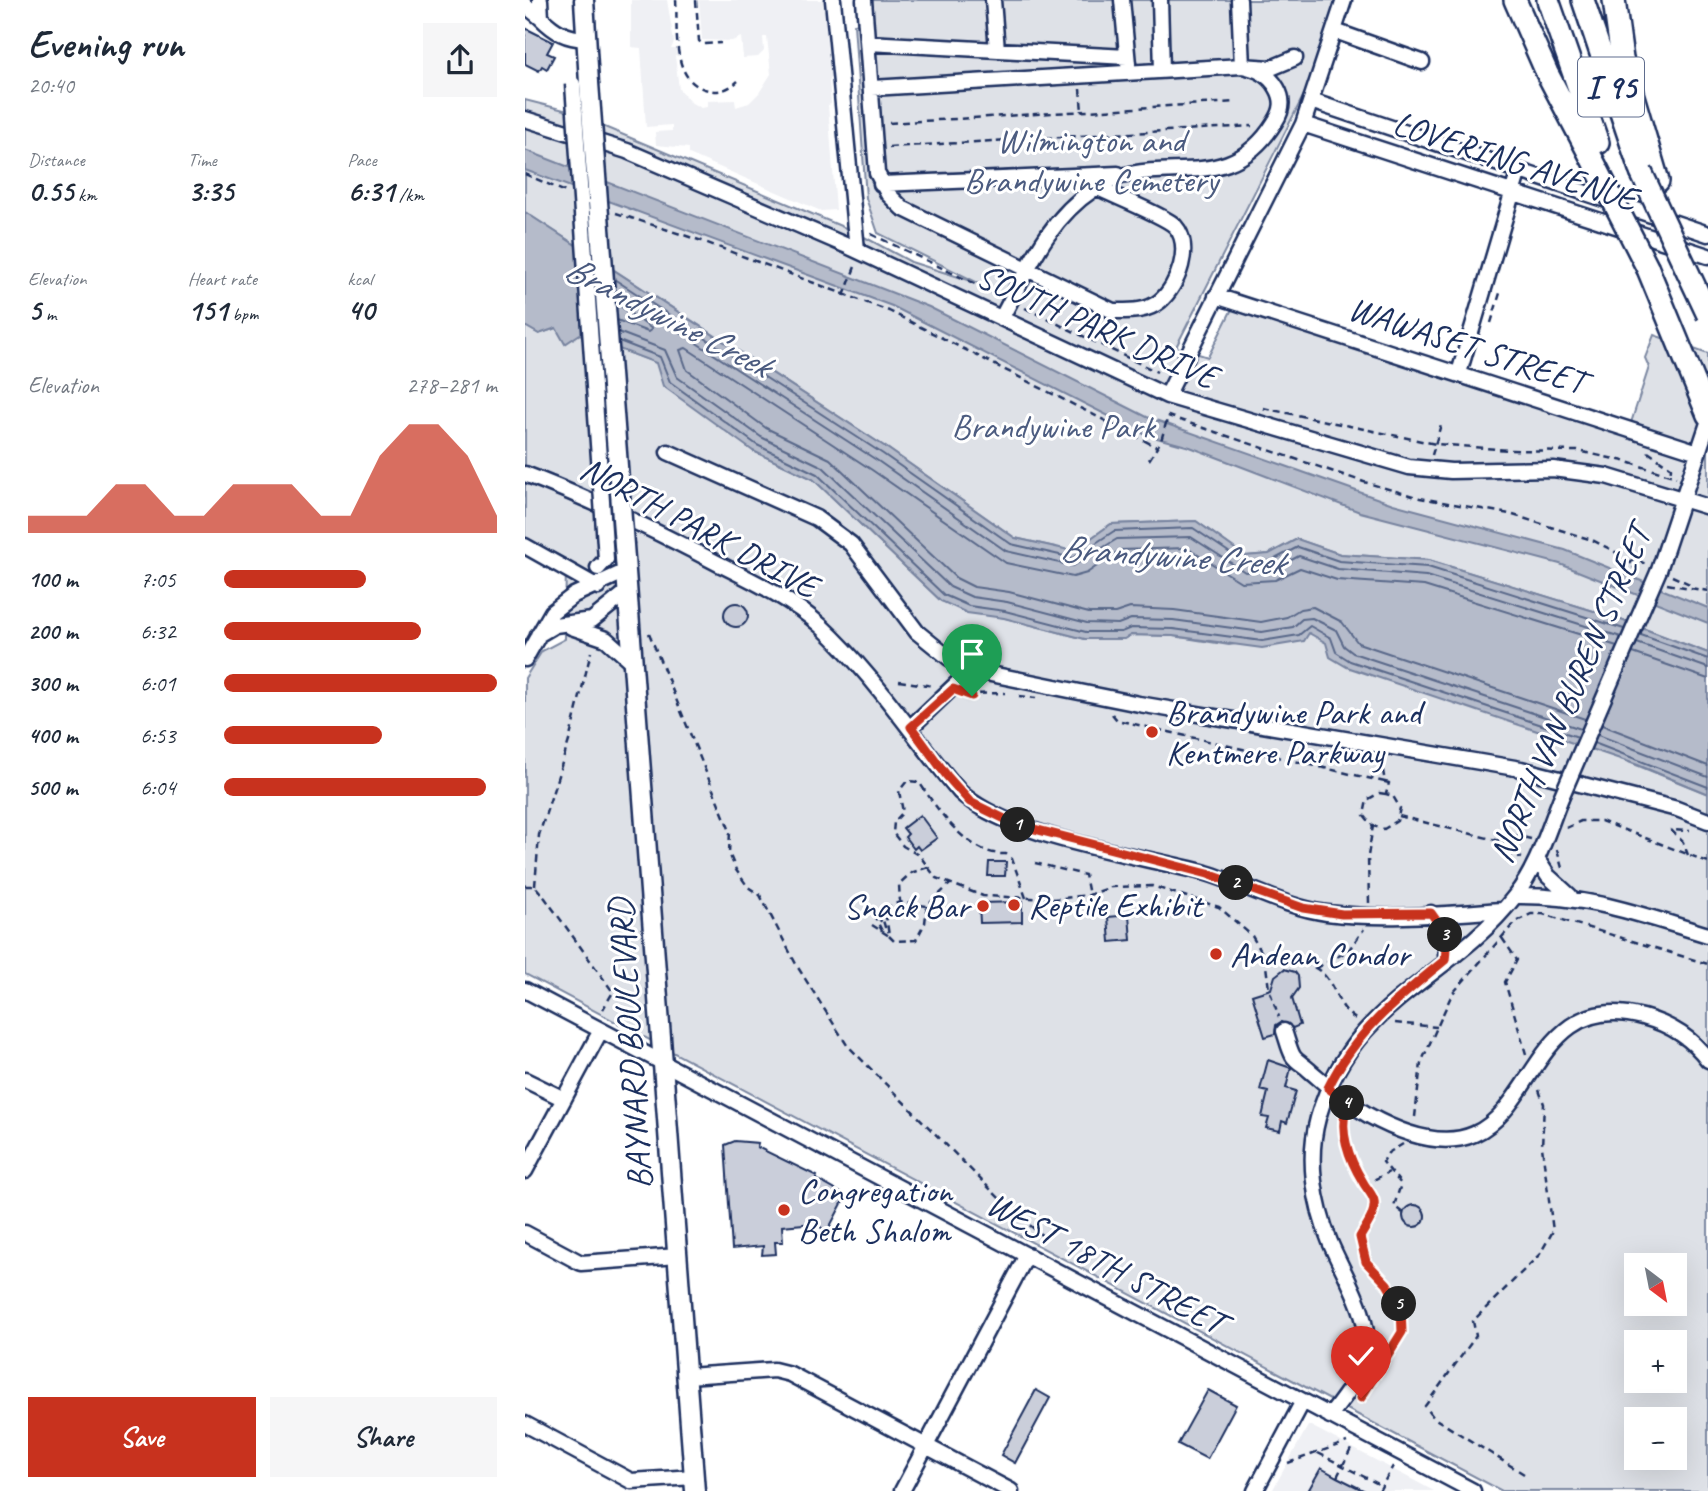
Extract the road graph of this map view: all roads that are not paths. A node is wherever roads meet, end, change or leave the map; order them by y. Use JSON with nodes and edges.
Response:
{"nodes":[{"id":1,"x":540,"y":0,"type":"edge"},
{"id":2,"x":584,"y":0,"type":"edge"},
{"id":3,"x":833,"y":0,"type":"edge"},
{"id":4,"x":864,"y":0,"type":"edge"},
{"id":5,"x":993,"y":0,"type":"edge"},
{"id":6,"x":1122,"y":0,"type":"edge"},
{"id":7,"x":1160,"y":0,"type":"edge"},
{"id":8,"x":1239,"y":0,"type":"edge"},
{"id":9,"x":1344,"y":0,"type":"edge"},
{"id":10,"x":1515,"y":0,"type":"edge"},
{"id":11,"x":1548,"y":0,"type":"edge"},
{"id":12,"x":1583,"y":0,"type":"edge"},
{"id":13,"x":1614,"y":0,"type":"edge"},
{"id":14,"x":525,"y":5,"type":"edge"},
{"id":15,"x":541,"y":18,"type":"junction"},
{"id":16,"x":1335,"y":31,"type":"junction"},
{"id":17,"x":586,"y":39,"type":"junction"},
{"id":18,"x":868,"y":43,"type":"junction"},
{"id":19,"x":997,"y":50,"type":"junction"},
{"id":20,"x":1127,"y":57,"type":"junction"},
{"id":21,"x":1295,"y":58,"type":"dead end"},
{"id":22,"x":1422,"y":62,"type":"dead end"},
{"id":23,"x":1243,"y":66,"type":"junction"},
{"id":24,"x":1162,"y":71,"type":"junction"},
{"id":25,"x":1128,"y":73,"type":"junction"},
{"id":26,"x":581,"y":84,"type":"junction"},
{"id":27,"x":872,"y":88,"type":"junction"},
{"id":28,"x":1311,"y":101,"type":"junction"},
{"id":29,"x":525,"y":119,"type":"edge"},
{"id":30,"x":1303,"y":124,"type":"junction"},
{"id":31,"x":1598,"y":160,"type":"junction"},
{"id":32,"x":1519,"y":170,"type":"junction"},
{"id":33,"x":1142,"y":173,"type":"junction"},
{"id":34,"x":1650,"y":176,"type":"junction"},
{"id":35,"x":881,"y":184,"type":"junction"},
{"id":36,"x":1096,"y":187,"type":"junction"},
{"id":37,"x":1513,"y":193,"type":"junction"},
{"id":38,"x":1708,"y":234,"type":"edge"},
{"id":39,"x":857,"y":250,"type":"junction"},
{"id":40,"x":1708,"y":257,"type":"edge"},
{"id":41,"x":1028,"y":269,"type":"junction"},
{"id":42,"x":1216,"y":296,"type":"junction"},
{"id":43,"x":1708,"y":313,"type":"edge"},
{"id":44,"x":1002,"y":317,"type":"junction"},
{"id":45,"x":1459,"y":373,"type":"junction"},
{"id":46,"x":1167,"y":396,"type":"junction"},
{"id":47,"x":1708,"y":415,"type":"edge"},
{"id":48,"x":1708,"y":424,"type":"edge"},
{"id":49,"x":669,"y":452,"type":"dead end"},
{"id":50,"x":1699,"y":452,"type":"junction"},
{"id":51,"x":525,"y":474,"type":"edge"},
{"id":52,"x":1684,"y":498,"type":"junction"},
{"id":53,"x":1708,"y":507,"type":"edge"},
{"id":54,"x":525,"y":546,"type":"edge"},
{"id":55,"x":602,"y":564,"type":"dead end"},
{"id":56,"x":626,"y":571,"type":"junction"},
{"id":57,"x":598,"y":587,"type":"junction"},
{"id":58,"x":628,"y":591,"type":"junction"},
{"id":59,"x":555,"y":625,"type":"junction"},
{"id":60,"x":537,"y":636,"type":"junction"},
{"id":61,"x":525,"y":659,"type":"edge"},
{"id":62,"x":633,"y":663,"type":"junction"},
{"id":63,"x":971,"y":670,"type":"junction"},
{"id":64,"x":911,"y":727,"type":"junction"},
{"id":65,"x":1705,"y":826,"type":"edge"},
{"id":66,"x":1537,"y":859,"type":"junction"},
{"id":67,"x":1515,"y":897,"type":"junction"},
{"id":68,"x":1571,"y":897,"type":"junction"},
{"id":69,"x":1502,"y":910,"type":"junction"},
{"id":70,"x":1431,"y":913,"type":"junction"},
{"id":71,"x":1708,"y":935,"type":"edge"},
{"id":72,"x":1445,"y":960,"type":"junction"},
{"id":73,"x":525,"y":990,"type":"edge"},
{"id":74,"x":601,"y":1030,"type":"junction"},
{"id":75,"x":1284,"y":1031,"type":"road end"},
{"id":76,"x":1708,"y":1060,"type":"edge"},
{"id":77,"x":662,"y":1062,"type":"junction"},
{"id":78,"x":525,"y":1080,"type":"edge"},
{"id":79,"x":1328,"y":1088,"type":"junction"},
{"id":80,"x":564,"y":1099,"type":"junction"},
{"id":81,"x":525,"y":1171,"type":"edge"},
{"id":82,"x":525,"y":1233,"type":"edge"},
{"id":83,"x":1027,"y":1255,"type":"junction"},
{"id":84,"x":678,"y":1256,"type":"junction"},
{"id":85,"x":687,"y":1376,"type":"junction"},
{"id":86,"x":1303,"y":1401,"type":"junction"},
{"id":87,"x":1330,"y":1416,"type":"junction"},
{"id":88,"x":525,"y":1424,"type":"edge"},
{"id":89,"x":926,"y":1446,"type":"junction"},
{"id":90,"x":694,"y":1484,"type":"edge"},
{"id":91,"x":902,"y":1491,"type":"edge"},
{"id":92,"x":1011,"y":1491,"type":"edge"},
{"id":93,"x":1255,"y":1491,"type":"edge"},
{"id":94,"x":1473,"y":1491,"type":"edge"}],
"edges":[{"from":1,"to":15,"type":"street"},
{"from":2,"to":17,"type":"main road","name":"BAYNARD BOULEVARD"},
{"from":3,"to":39,"type":"street"},
{"from":4,"to":18,"type":"street"},
{"from":5,"to":19,"type":"street"},
{"from":6,"to":20,"type":"street"},
{"from":7,"to":24,"type":"street"},
{"from":8,"to":23,"type":"street"},
{"from":9,"to":16,"type":"street"},
{"from":10,"to":31,"type":"highway"},
{"from":11,"to":31,"type":"highway","number":"I 95"},
{"from":12,"to":34,"type":"highway","number":"I 95"},
{"from":13,"to":34,"type":"highway"},
{"from":14,"to":15,"type":"street"},
{"from":15,"to":17,"type":"street"},
{"from":16,"to":22,"type":"street"},
{"from":16,"to":28,"type":"street"},
{"from":17,"to":26,"type":"main road","name":"BAYNARD BOULEVARD"},
{"from":18,"to":19,"type":"street"},
{"from":18,"to":27,"type":"street"},
{"from":19,"to":20,"type":"street"},
{"from":20,"to":25,"type":"street"},
{"from":21,"to":23,"type":"street"},
{"from":23,"to":24,"type":"street"},
{"from":23,"to":33,"type":"street"},
{"from":24,"to":25,"type":"street"},
{"from":25,"to":27,"type":"street"},
{"from":26,"to":55,"type":"street","bridge":true},
{"from":26,"to":56,"type":"main road","name":"BAYNARD BOULEVARD","bridge":true},
{"from":27,"to":35,"type":"street"},
{"from":28,"to":30,"type":"street"},
{"from":28,"to":32,"type":"street","name":"LOVERING AVENUE"},
{"from":29,"to":39,"type":"street","name":"SOUTH PARK DRIVE"},
{"from":30,"to":37,"type":"street","name":"LOVERING AVENUE"},
{"from":30,"to":42,"type":"street"},
{"from":31,"to":47,"type":"highway","bridge":true},
{"from":32,"to":37,"type":"street"},
{"from":32,"to":38,"type":"street","name":"LOVERING AVENUE"},
{"from":33,"to":35,"type":"street"},
{"from":33,"to":36,"type":"street"},
{"from":34,"to":43,"type":"highway","bridge":true},
{"from":35,"to":41,"type":"street"},
{"from":36,"to":41,"type":"street"},
{"from":36,"to":41,"type":"street"},
{"from":37,"to":40,"type":"street","name":"LOVERING AVENUE"},
{"from":37,"to":45,"type":"street"},
{"from":39,"to":44,"type":"street","name":"SOUTH PARK DRIVE"},
{"from":41,"to":44,"type":"street"},
{"from":42,"to":45,"type":"street","name":"WAWASET STREET"},
{"from":42,"to":46,"type":"street"},
{"from":44,"to":46,"type":"street","name":"SOUTH PARK DRIVE"},
{"from":45,"to":50,"type":"street","name":"WAWASET STREET"},
{"from":46,"to":52,"type":"street","name":"SOUTH PARK DRIVE"},
{"from":48,"to":50,"type":"street","name":"NORTH VAN BUREN STREET"},
{"from":49,"to":63,"type":"street"},
{"from":50,"to":52,"type":"street","name":"NORTH VAN BUREN STREET"},
{"from":51,"to":64,"type":"street","name":"NORTH PARK DRIVE"},
{"from":52,"to":53,"type":"street","name":"SOUTH PARK DRIVE"},
{"from":52,"to":66,"type":"street","name":"NORTH VAN BUREN STREET","bridge":true},
{"from":54,"to":57,"type":"street"},
{"from":56,"to":57,"type":"street"},
{"from":56,"to":58,"type":"main road","name":"BAYNARD BOULEVARD"},
{"from":57,"to":60,"type":"street"},
{"from":58,"to":59,"type":"street"},
{"from":58,"to":62,"type":"main road","name":"BAYNARD BOULEVARD"},
{"from":59,"to":60,"type":"street"},
{"from":59,"to":62,"type":"street"},
{"from":60,"to":61,"type":"street"},
{"from":62,"to":77,"type":"main road","name":"BAYNARD BOULEVARD"},
{"from":63,"to":64,"type":"street"},
{"from":63,"to":65,"type":"street"},
{"from":64,"to":70,"type":"street","name":"NORTH PARK DRIVE"},
{"from":66,"to":67,"type":"street","name":"NORTH VAN BUREN STREET"},
{"from":66,"to":68,"type":"street"},
{"from":67,"to":68,"type":"street"},
{"from":67,"to":69,"type":"street","name":"NORTH VAN BUREN STREET"},
{"from":68,"to":71,"type":"street"},
{"from":69,"to":70,"type":"street","name":"NORTH PARK DRIVE"},
{"from":69,"to":72,"type":"street","name":"NORTH VAN BUREN STREET"},
{"from":70,"to":72,"type":"street"},
{"from":72,"to":79,"type":"street","name":"NORTH VAN BUREN STREET"},
{"from":73,"to":74,"type":"street","name":"WEST 18TH STREET"},
{"from":74,"to":77,"type":"street","name":"WEST 18TH STREET"},
{"from":74,"to":80,"type":"street"},
{"from":75,"to":79,"type":"street"},
{"from":76,"to":79,"type":"street"},
{"from":77,"to":83,"type":"street","name":"WEST 18TH STREET"},
{"from":77,"to":84,"type":"main road","name":"BAYNARD BOULEVARD"},
{"from":78,"to":80,"type":"street"},
{"from":79,"to":87,"type":"street","name":"NORTH VAN BUREN STREET"},
{"from":80,"to":81,"type":"street"},
{"from":82,"to":84,"type":"street"},
{"from":83,"to":86,"type":"street","name":"WEST 18TH STREET"},
{"from":83,"to":89,"type":"street"},
{"from":84,"to":85,"type":"main road","name":"BAYNARD BOULEVARD"},
{"from":85,"to":89,"type":"street"},
{"from":85,"to":90,"type":"main road","name":"BAYNARD BOULEVARD"},
{"from":86,"to":87,"type":"street","name":"WEST 18TH STREET"},
{"from":86,"to":93,"type":"street"},
{"from":87,"to":94,"type":"street","name":"WEST 18TH STREET"},
{"from":88,"to":90,"type":"street"},
{"from":89,"to":91,"type":"street"},
{"from":89,"to":92,"type":"street"}]}
